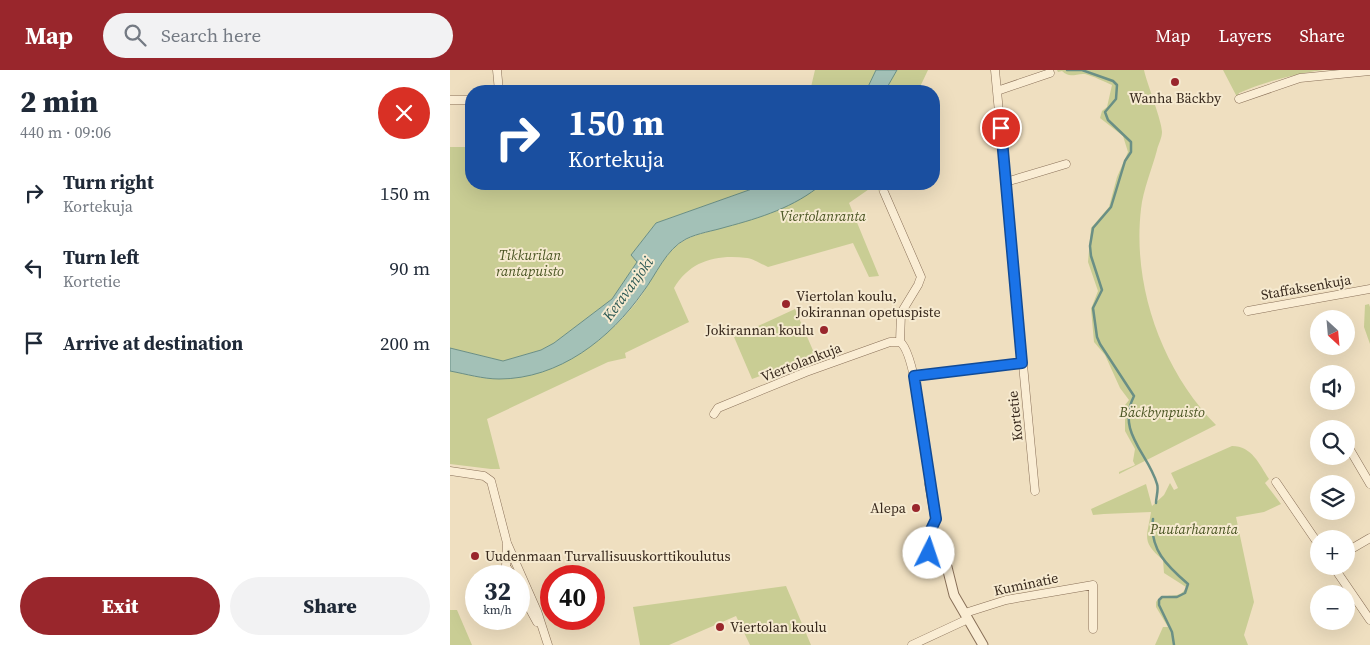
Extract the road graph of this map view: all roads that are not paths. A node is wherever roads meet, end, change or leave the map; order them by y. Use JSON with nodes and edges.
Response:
{"nodes":[{"id":1,"x":497,"y":70,"type":"edge"},
{"id":2,"x":995,"y":70,"type":"edge"},
{"id":3,"x":1370,"y":71,"type":"edge"},
{"id":4,"x":1050,"y":73,"type":"dead end"},
{"id":5,"x":498,"y":85,"type":"edge"},
{"id":6,"x":997,"y":91,"type":"junction"},
{"id":7,"x":1239,"y":99,"type":"dead end"},
{"id":8,"x":450,"y":100,"type":"edge"},
{"id":9,"x":465,"y":100,"type":"edge"},
{"id":10,"x":1066,"y":164,"type":"dead end"},
{"id":11,"x":1006,"y":182,"type":"junction"},
{"id":12,"x":884,"y":192,"type":"dead end"},
{"id":13,"x":1370,"y":288,"type":"edge"},
{"id":14,"x":1248,"y":311,"type":"dead end"},
{"id":15,"x":900,"y":342,"type":"junction"},
{"id":16,"x":1022,"y":363,"type":"junction"},
{"id":17,"x":914,"y":376,"type":"junction"},
{"id":18,"x":714,"y":414,"type":"dead end"},
{"id":19,"x":1355,"y":458,"type":"edge"},
{"id":20,"x":450,"y":471,"type":"edge"},
{"id":21,"x":1276,"y":482,"type":"dead end"},
{"id":22,"x":930,"y":484,"type":"joint"},
{"id":23,"x":1370,"y":484,"type":"edge"},
{"id":24,"x":1035,"y":491,"type":"dead end"},
{"id":25,"x":1310,"y":532,"type":"edge"},
{"id":26,"x":1370,"y":538,"type":"edge"},
{"id":27,"x":507,"y":543,"type":"junction"},
{"id":28,"x":1355,"y":547,"type":"edge"},
{"id":29,"x":506,"y":565,"type":"edge"},
{"id":30,"x":1339,"y":575,"type":"edge"},
{"id":31,"x":530,"y":608,"type":"edge"},
{"id":32,"x":966,"y":616,"type":"junction"},
{"id":33,"x":1370,"y":620,"type":"edge"},
{"id":34,"x":540,"y":626,"type":"joint"},
{"id":35,"x":1093,"y":629,"type":"dead end"},
{"id":36,"x":542,"y":630,"type":"edge"},
{"id":37,"x":548,"y":645,"type":"edge"},
{"id":38,"x":912,"y":645,"type":"edge"},
{"id":39,"x":983,"y":645,"type":"edge"}],
"edges":[{"from":1,"to":5,"type":"street"},
{"from":2,"to":6,"type":"street","name":"Kortetie"},
{"from":3,"to":7,"type":"street"},
{"from":4,"to":6,"type":"street"},
{"from":6,"to":11,"type":"street","name":"Kortetie"},
{"from":8,"to":9,"type":"street"},
{"from":10,"to":11,"type":"street"},
{"from":11,"to":16,"type":"street","name":"Kortetie"},
{"from":12,"to":15,"type":"street"},
{"from":13,"to":14,"type":"street","name":"Staffaksenkuja"},
{"from":15,"to":17,"type":"street"},
{"from":15,"to":18,"type":"street","name":"Viertolankuja"},
{"from":16,"to":17,"type":"street"},
{"from":16,"to":24,"type":"street","name":"Kortetie"},
{"from":17,"to":22,"type":"street"},
{"from":19,"to":23,"type":"street"},
{"from":20,"to":27,"type":"street"},
{"from":21,"to":25,"type":"street"},
{"from":22,"to":32,"type":"street"},
{"from":26,"to":28,"type":"street"},
{"from":27,"to":29,"type":"street"},
{"from":27,"to":34,"type":"street"},
{"from":30,"to":33,"type":"street"},
{"from":31,"to":34,"type":"street"},
{"from":32,"to":35,"type":"street","name":"Kuminatie"},
{"from":32,"to":38,"type":"street","name":"Kuminatie"},
{"from":32,"to":39,"type":"street"},
{"from":36,"to":37,"type":"street"}]}
